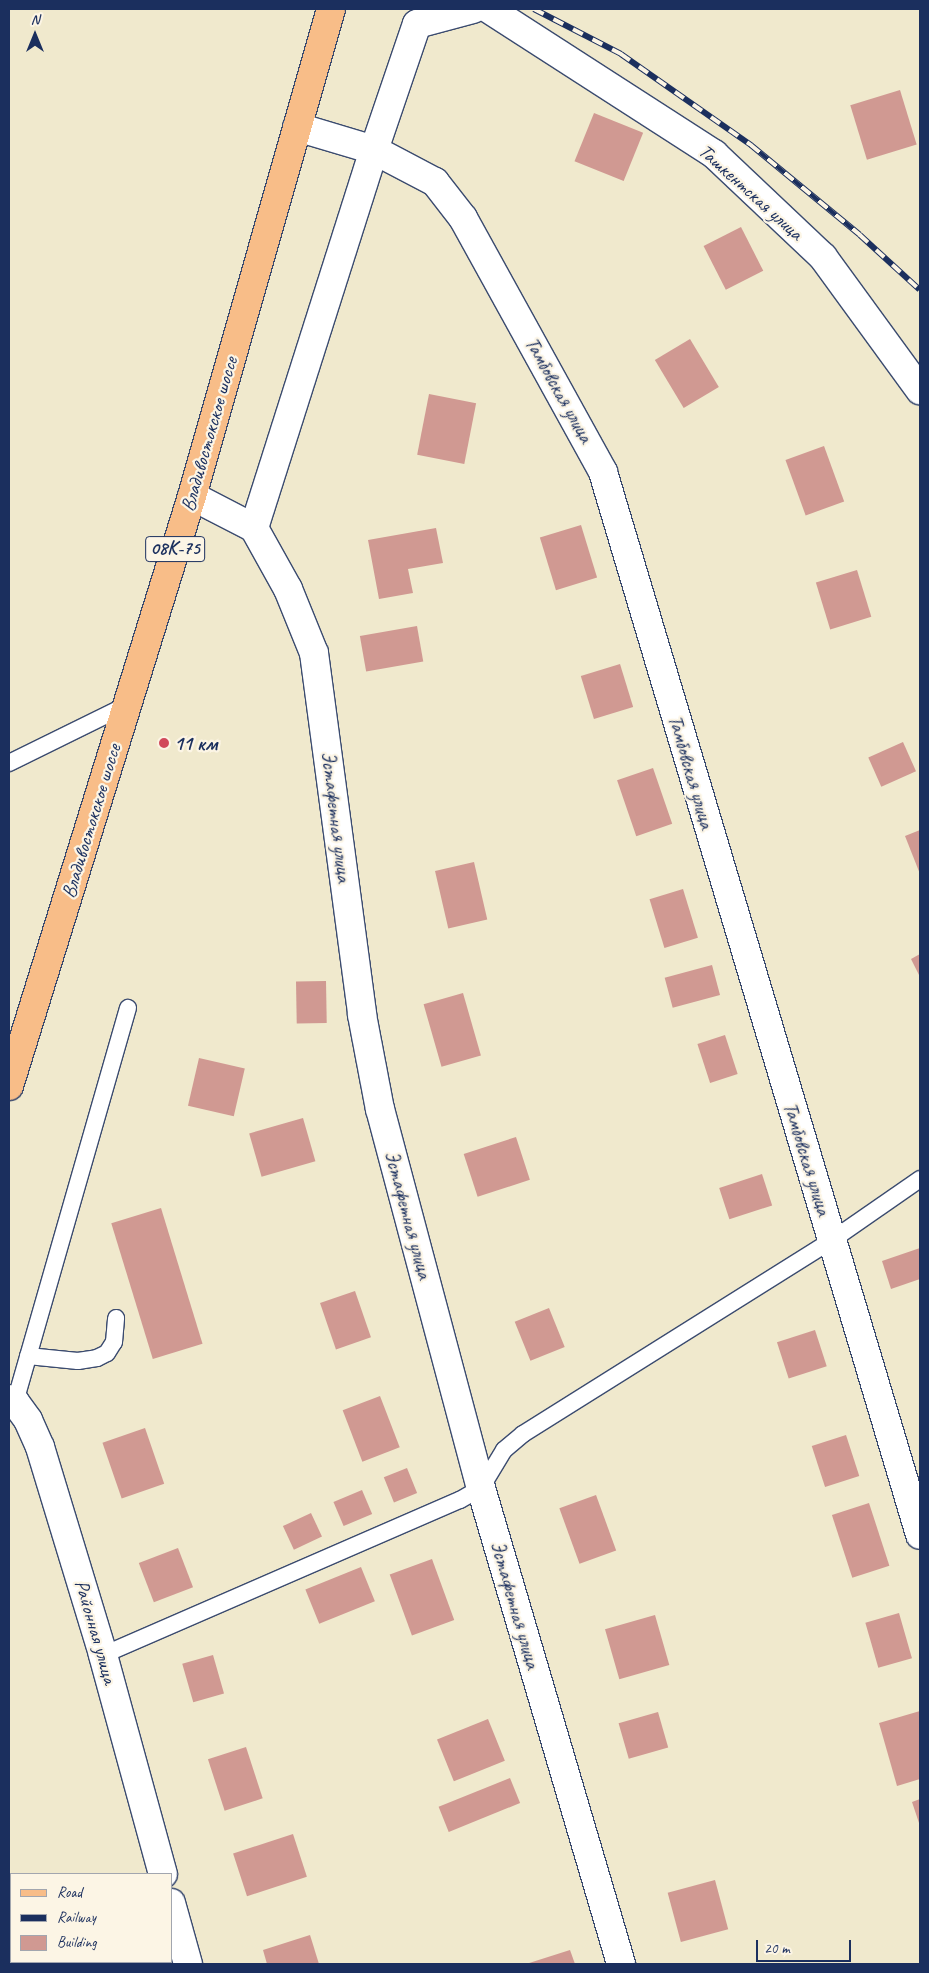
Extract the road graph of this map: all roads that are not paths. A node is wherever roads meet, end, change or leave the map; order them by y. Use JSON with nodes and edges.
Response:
{"nodes":[{"id":1,"x":331,"y":9,"type":"edge"},
{"id":2,"x":473,"y":9,"type":"edge"},
{"id":3,"x":488,"y":9,"type":"edge"},
{"id":4,"x":297,"y":127,"type":"junction"},
{"id":5,"x":374,"y":150,"type":"junction"},
{"id":6,"x":920,"y":390,"type":"edge"},
{"id":7,"x":192,"y":496,"type":"junction"},
{"id":8,"x":254,"y":528,"type":"junction"},
{"id":9,"x":127,"y":705,"type":"junction"},
{"id":10,"x":9,"y":763,"type":"edge"},
{"id":11,"x":128,"y":1008,"type":"dead end"},
{"id":12,"x":9,"y":1086,"type":"edge"},
{"id":13,"x":920,"y":1179,"type":"edge"},
{"id":14,"x":832,"y":1240,"type":"junction"},
{"id":15,"x":116,"y":1318,"type":"dead end"},
{"id":16,"x":28,"y":1356,"type":"junction"},
{"id":17,"x":12,"y":1401,"type":"edge"},
{"id":18,"x":481,"y":1488,"type":"junction"},
{"id":19,"x":920,"y":1535,"type":"edge"},
{"id":20,"x":103,"y":1655,"type":"junction"},
{"id":21,"x":163,"y":1873,"type":"edge"},
{"id":22,"x":172,"y":1907,"type":"edge"},
{"id":23,"x":188,"y":1964,"type":"edge"},
{"id":24,"x":621,"y":1964,"type":"edge"}],
"edges":[{"from":1,"to":4,"type":"main road","name":"Владивостокское шоссе","number":"08К-75"},
{"from":2,"to":5,"type":"street"},
{"from":3,"to":6,"type":"street","name":"Ташкентская улица"},
{"from":4,"to":5,"type":"street","name":"Тамбовская улица"},
{"from":4,"to":7,"type":"main road","name":"Владивостокское шоссе","number":"08К-75"},
{"from":5,"to":8,"type":"street"},
{"from":5,"to":14,"type":"street","name":"Тамбовская улица"},
{"from":7,"to":8,"type":"street"},
{"from":7,"to":9,"type":"main road","name":"Владивостокское шоссе","number":"08К-75"},
{"from":8,"to":18,"type":"street","name":"Эстафетная улица"},
{"from":9,"to":10,"type":"lane"},
{"from":9,"to":12,"type":"main road","name":"Владивостокское шоссе","number":"08К-75"},
{"from":11,"to":16,"type":"lane"},
{"from":13,"to":14,"type":"lane"},
{"from":14,"to":18,"type":"lane"},
{"from":14,"to":19,"type":"street","name":"Тамбовская улица"},
{"from":15,"to":16,"type":"lane"},
{"from":16,"to":17,"type":"lane"},
{"from":17,"to":20,"type":"street","name":"Районная улица"},
{"from":18,"to":20,"type":"lane"},
{"from":18,"to":24,"type":"street","name":"Эстафетная улица"},
{"from":20,"to":21,"type":"street","name":"Районная улица"},
{"from":22,"to":23,"type":"street"}]}
